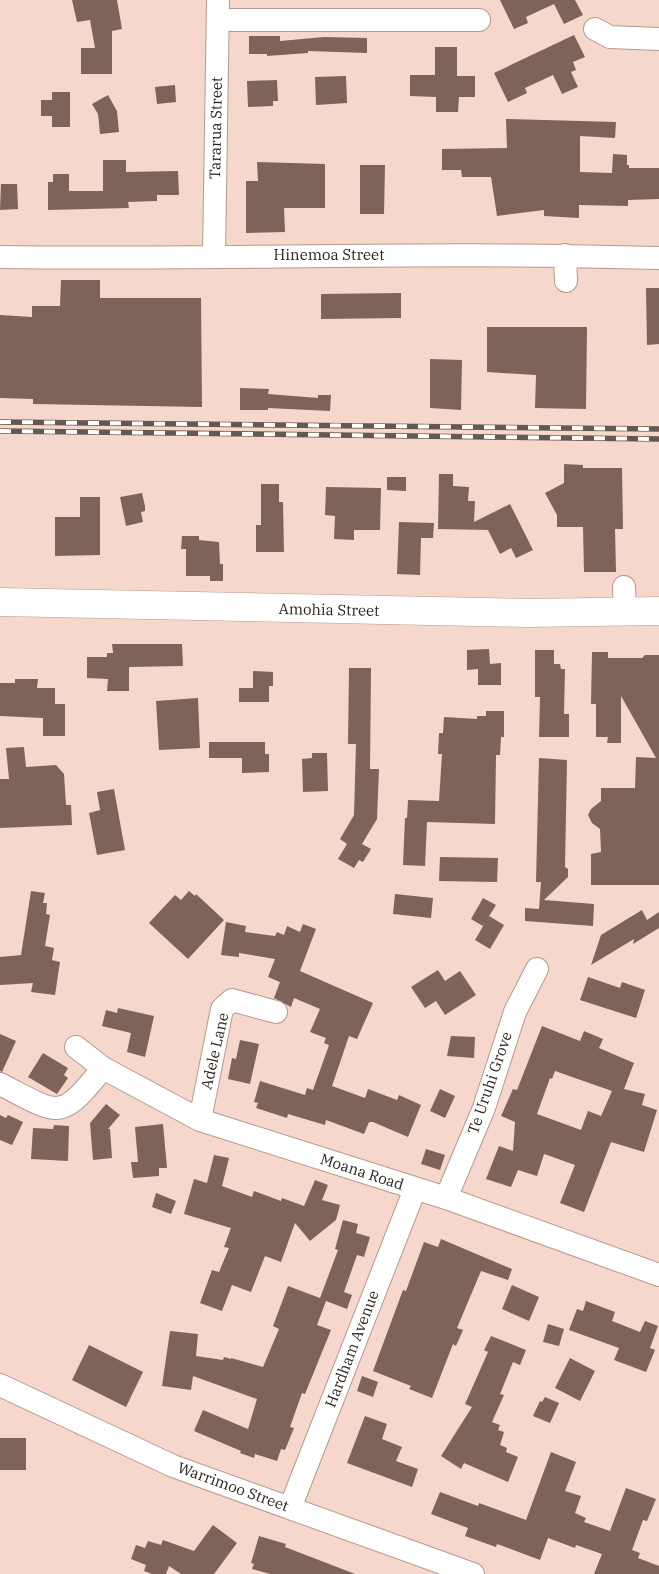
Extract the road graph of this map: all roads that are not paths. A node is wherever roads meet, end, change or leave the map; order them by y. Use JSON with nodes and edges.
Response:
{"nodes":[{"id":1,"x":218,"y":10,"type":"edge"},
{"id":2,"x":479,"y":20,"type":"dead end"},
{"id":3,"x":595,"y":29,"type":"dead end"},
{"id":4,"x":659,"y":39,"type":"edge"},
{"id":5,"x":565,"y":255,"type":"junction"},
{"id":6,"x":214,"y":256,"type":"junction"},
{"id":7,"x":0,"y":257,"type":"edge"},
{"id":8,"x":659,"y":258,"type":"edge"},
{"id":9,"x":566,"y":281,"type":"dead end"},
{"id":10,"x":0,"y":602,"type":"edge"},
{"id":11,"x":659,"y":611,"type":"edge"},
{"id":12,"x":537,"y":969,"type":"dead end"},
{"id":13,"x":276,"y":1012,"type":"dead end"},
{"id":14,"x":76,"y":1047,"type":"dead end"},
{"id":15,"x":103,"y":1068,"type":"junction"},
{"id":16,"x":0,"y":1084,"type":"edge"},
{"id":17,"x":200,"y":1120,"type":"junction"},
{"id":18,"x":415,"y":1190,"type":"junction"},
{"id":19,"x":446,"y":1198,"type":"junction"},
{"id":20,"x":659,"y":1275,"type":"edge"},
{"id":21,"x":5,"y":1392,"type":"edge"},
{"id":22,"x":290,"y":1508,"type":"junction"},
{"id":23,"x":473,"y":1574,"type":"edge"}],
"edges":[{"from":1,"to":2,"type":"street"},
{"from":1,"to":6,"type":"street","name":"Tararua Street"},
{"from":3,"to":4,"type":"street"},
{"from":5,"to":6,"type":"street","name":"Hinemoa Street"},
{"from":5,"to":8,"type":"street","name":"Hinemoa Street"},
{"from":5,"to":9,"type":"street"},
{"from":6,"to":7,"type":"street","name":"Hinemoa Street"},
{"from":10,"to":11,"type":"main road","name":"Amohia Street"},
{"from":12,"to":19,"type":"street","name":"Te Uruhi Grove"},
{"from":13,"to":17,"type":"street","name":"Adele Lane"},
{"from":14,"to":15,"type":"street","name":"Moana Road"},
{"from":15,"to":16,"type":"street"},
{"from":15,"to":17,"type":"street","name":"Moana Road"},
{"from":17,"to":18,"type":"street","name":"Moana Road"},
{"from":18,"to":19,"type":"street","name":"Moana Road"},
{"from":18,"to":22,"type":"street","name":"Hardham Avenue"},
{"from":19,"to":20,"type":"street","name":"Moana Road"},
{"from":21,"to":22,"type":"street","name":"Warrimoo Street"},
{"from":22,"to":23,"type":"street","name":"Warrimoo Street"}]}
